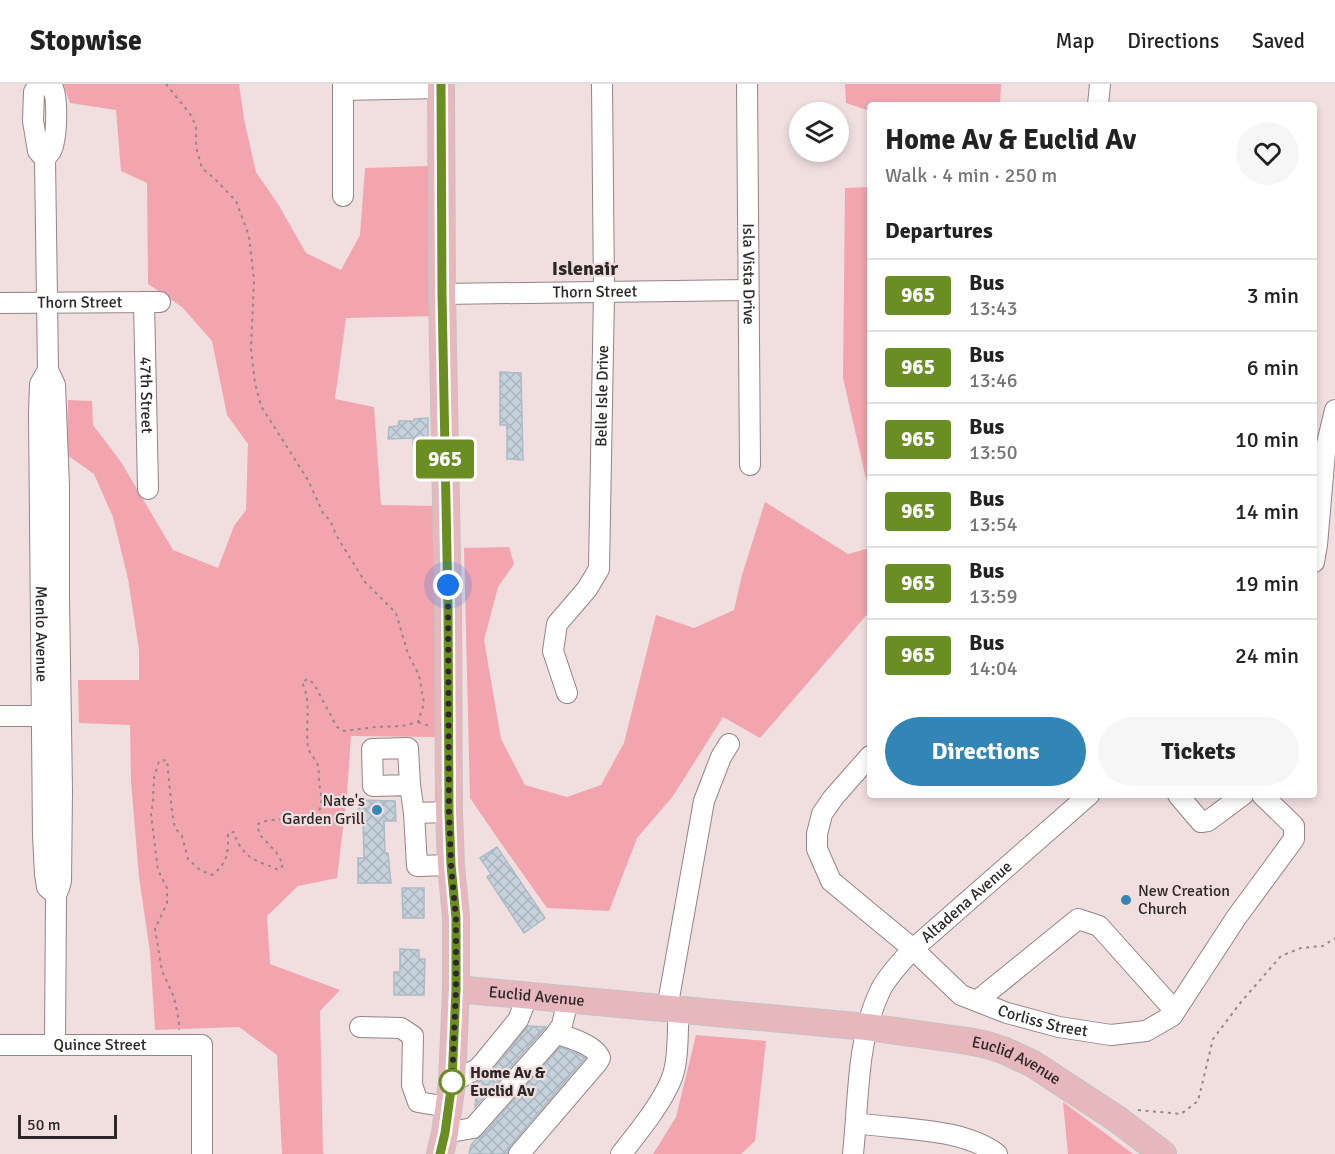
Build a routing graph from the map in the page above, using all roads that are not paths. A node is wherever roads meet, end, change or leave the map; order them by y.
1 (602, 84) edge
2 (747, 84) edge
3 (1100, 84) edge
4 (441, 86) edge
5 (343, 87) edge
6 (1098, 102) edge
7 (45, 159) dead end
8 (343, 195) dead end
9 (748, 290) junction
10 (604, 293) junction
11 (442, 294) junction
12 (152, 302) joint
13 (0, 303) edge
14 (47, 303) junction
15 (48, 370) junction
16 (1335, 410) edge
17 (750, 465) dead end
18 (148, 489) dead end
19 (1317, 545) edge
20 (567, 693) dead end
21 (0, 716) edge
22 (42, 716) junction
23 (729, 744) dead end
24 (867, 759) edge
25 (410, 785) dead end
26 (1086, 798) edge
27 (1180, 798) edge
28 (1239, 798) edge
29 (1265, 798) edge
30 (449, 812) junction
31 (414, 813) junction
32 (451, 865) junction
33 (56, 895) junction
34 (913, 949) junction
35 (456, 989) junction
36 (528, 996) junction
37 (568, 1000) junction
38 (977, 1001) junction
39 (673, 1010) junction
40 (1175, 1011) junction
41 (360, 1027) dead end
42 (867, 1027) junction
43 (556, 1034) junction
44 (0, 1045) edge
45 (55, 1045) junction
46 (450, 1094) junction
47 (856, 1123) junction
48 (443, 1144) edge
49 (202, 1154) edge
50 (519, 1154) edge
51 (621, 1154) edge
52 (853, 1154) edge
53 (997, 1154) edge
54 (1163, 1154) edge

1 - 10 street, Belle Isle Drive
2 - 9 street, Isla Vista Drive
3 - 6 street
4 - 5 street
4 - 11 main road
5 - 8 street
7 - 14 street, Menlo Avenue
9 - 10 street, Thorn Street
9 - 17 street, Isla Vista Drive
10 - 11 street, Thorn Street
10 - 20 street, Belle Isle Drive
11 - 30 main road
12 - 14 street, Thorn Street
12 - 18 street, 47th Street
13 - 14 street, Thorn Street
14 - 15 street, Menlo Avenue
15 - 22 street, Menlo Avenue
15 - 33 street, Menlo Avenue
16 - 19 street
21 - 22 street
22 - 33 street, Menlo Avenue
23 - 39 street
24 - 34 street, Corliss Street
25 - 31 street
26 - 34 street, Altadena Avenue
27 - 28 street
29 - 40 street, Corliss Street
30 - 31 street
30 - 32 main road
31 - 32 street
32 - 35 main road
33 - 45 street, Menlo Avenue
34 - 38 street, Corliss Street
34 - 42 street, Altadena Avenue
35 - 36 main road, Euclid Avenue
35 - 46 main road
36 - 37 main road, Euclid Avenue
36 - 46 street
37 - 39 main road, Euclid Avenue
37 - 43 street
38 - 40 street, Corliss Street
38 - 40 street
39 - 42 main road, Euclid Avenue
39 - 51 street
41 - 46 street
42 - 47 street, Altadena Avenue
42 - 54 main road, Euclid Avenue
43 - 48 street
43 - 50 street
44 - 45 street, Quince Street
45 - 49 street, Quince Street
46 - 48 main road
47 - 52 street, Altadena Avenue
47 - 53 street

